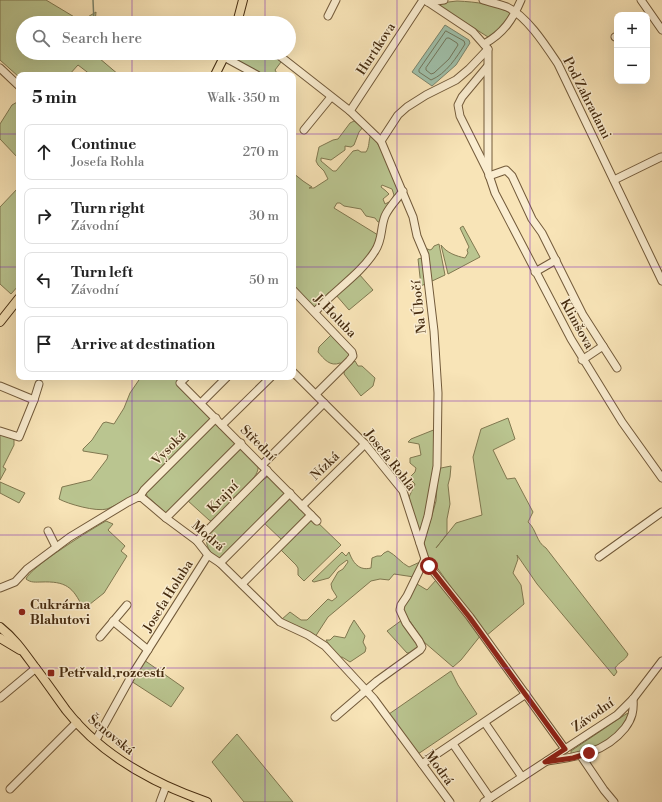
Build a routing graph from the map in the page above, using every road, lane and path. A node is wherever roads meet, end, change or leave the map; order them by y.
1 (243, 0) edge
2 (336, 0) edge
3 (444, 0) edge
4 (483, 0) edge
5 (522, 0) edge
6 (641, 0) edge
7 (425, 1) edge
8 (516, 12) junction
9 (647, 12) edge
10 (239, 16) edge
11 (328, 16) dead end
12 (650, 17) edge
13 (662, 30) edge
14 (486, 47) junction
15 (222, 60) edge
16 (233, 60) edge
17 (285, 60) edge
18 (487, 67) junction
19 (0, 68) edge
20 (216, 72) edge
21 (252, 72) edge
22 (16, 83) edge
23 (331, 97) junction
24 (350, 112) junction
25 (304, 130) dead end
26 (381, 141) junction
27 (661, 157) dead end
28 (488, 174) junction
29 (614, 180) junction
30 (403, 191) junction
31 (556, 260) junction
32 (535, 272) junction
33 (662, 281) edge
34 (296, 293) edge
35 (16, 302) edge
36 (315, 312) junction
37 (0, 322) edge
38 (603, 346) junction
39 (582, 360) junction
40 (617, 368) dead end
41 (296, 375) edge
42 (183, 380) edge
43 (224, 380) edge
44 (268, 380) edge
45 (39, 384) dead end
46 (0, 386) edge
47 (316, 394) junction
48 (34, 400) junction
49 (201, 403) junction
50 (324, 403) junction
51 (216, 418) junction
52 (222, 425) junction
53 (0, 431) edge
54 (241, 443) junction
55 (365, 444) junction
56 (265, 467) junction
57 (662, 478) edge
58 (290, 493) junction
59 (140, 496) junction
60 (302, 506) junction
61 (662, 512) edge
62 (311, 515) junction
63 (166, 518) junction
64 (318, 521) dead end
65 (48, 531) dead end
66 (197, 541) junction
67 (420, 543) junction
68 (56, 547) junction
69 (208, 555) junction
70 (599, 557) dead end
71 (425, 559) junction
72 (220, 562) junction
73 (242, 584) junction
74 (0, 588) edge
75 (127, 605) dead end
76 (113, 621) junction
77 (0, 627) edge
78 (100, 637) dead end
79 (0, 638) edge
80 (148, 650) junction
81 (25, 654) junction
82 (662, 661) edge
83 (36, 668) junction
84 (366, 690) junction
85 (526, 694) junction
86 (0, 698) edge
87 (633, 699) junction
88 (335, 717) dead end
89 (77, 722) junction
90 (485, 723) junction
91 (96, 740) junction
92 (453, 744) junction
93 (565, 749) junction
94 (581, 756) junction
95 (545, 762) junction
96 (422, 764) junction
97 (522, 777) junction
98 (166, 786) junction
99 (10, 789) dead end
100 (487, 800) edge
101 (160, 802) edge
102 (207, 802) edge
103 (450, 802) edge
104 (614, 802) edge

1 - 10 main road
2 - 11 street
3 - 7 street
4 - 8 street
5 - 8 street
6 - 9 street
7 - 14 street
7 - 24 street, Hurtíkova
8 - 14 street
8 - 29 street, Pod Zahradami
12 - 13 street
14 - 18 street, Klimšova
14 - 26 street
15 - 20 main road
16 - 21 street
17 - 23 street, Na Úbočí
18 - 28 street, Klimšova
18 - 28 street, Klimšova
19 - 22 street
23 - 24 street, Na Úbočí
23 - 25 street
24 - 26 street, Na Úbočí
26 - 30 street, Na Úbočí
27 - 29 street
28 - 31 street
28 - 32 street, Klimšova
29 - 33 street, Pod Zahradami
30 - 36 street
30 - 67 street, Na Úbočí
31 - 32 street
31 - 38 street
32 - 39 street, Klimšova
34 - 36 street, J. Holuba
35 - 37 main road
36 - 47 street, J. Holuba
38 - 39 street
38 - 40 street
39 - 57 street, Klimšova
41 - 47 street, Josefa Rohla
42 - 49 street, Střední
43 - 49 street
44 - 52 street
45 - 48 street
46 - 48 street
47 - 50 street, Josefa Rohla
48 - 53 street
49 - 51 street, Střední
50 - 55 street, Josefa Rohla
50 - 56 street
51 - 52 street, Střední
51 - 59 street, Vysoká
52 - 54 street, Střední
54 - 56 street, Střední
54 - 63 street
55 - 60 street, Nízká
55 - 67 street, Josefa Rohla
56 - 58 street, Střední
56 - 66 street, Krajní
58 - 60 street, Střední
58 - 72 street
59 - 63 street, Modrá
59 - 68 street
60 - 62 street, Střední
61 - 70 street
62 - 64 street, Střední
62 - 73 street
63 - 66 street, Modrá
65 - 68 street
66 - 69 street, Modrá
67 - 71 street, Josefa Rohla
68 - 74 street
69 - 72 street, Modrá
69 - 80 street, Josefa Holuba
71 - 84 street
71 - 85 street, Josefa Rohla
72 - 73 street, Modrá
73 - 84 street, Modrá
75 - 76 street
76 - 78 street
76 - 80 street, Josefa Holuba
77 - 81 main road
79 - 81 main road
80 - 91 street, Josefa Holuba
81 - 83 main road, Šenovská
82 - 87 street, Závodní
83 - 86 street
83 - 89 main road, Šenovská
84 - 88 street
84 - 96 street, Modrá
85 - 90 street
85 - 93 street, Josefa Rohla
87 - 93 street, Závodní
87 - 94 street, Závodní
89 - 91 main road, Šenovská
89 - 99 street
90 - 92 street
90 - 97 street
91 - 98 main road, Šenovská
92 - 96 street
92 - 100 street
93 - 95 street, Závodní
94 - 95 street, Závodní
94 - 104 street
95 - 97 street, Závodní
96 - 103 street, Modrá
97 - 100 street, Závodní
98 - 101 street
98 - 102 main road, Šenovská

